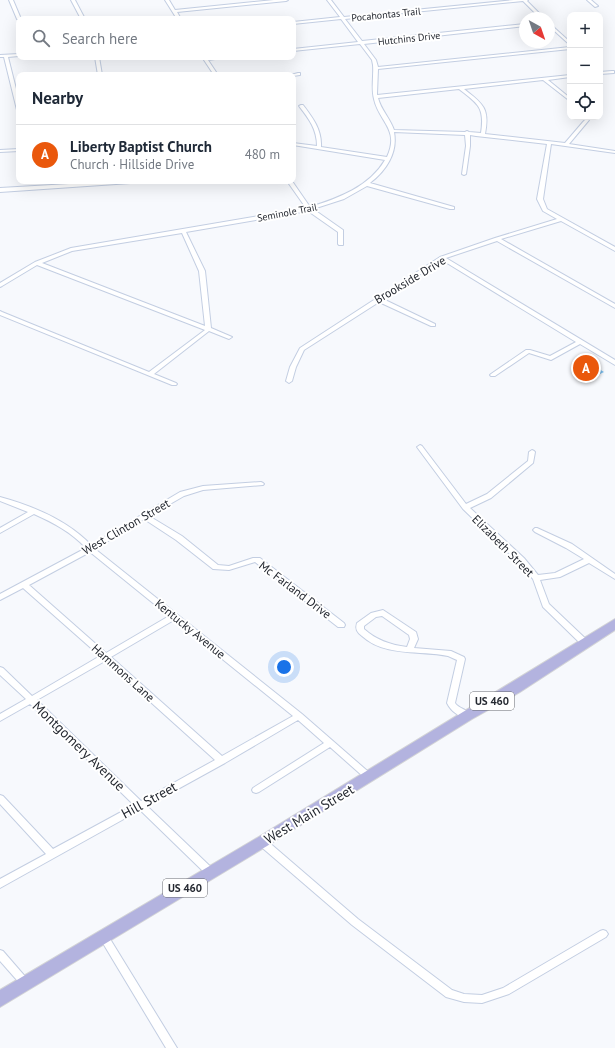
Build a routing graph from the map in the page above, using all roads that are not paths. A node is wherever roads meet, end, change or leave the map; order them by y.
1 (11, 0) edge
2 (73, 0) edge
3 (167, 0) edge
4 (286, 0) edge
5 (329, 0) edge
6 (525, 0) edge
7 (589, 0) edge
8 (596, 6) dead end
9 (174, 11) junction
10 (536, 12) edge
11 (18, 16) edge
12 (81, 16) edge
13 (177, 16) edge
14 (343, 18) junction
15 (296, 23) edge
16 (519, 27) edge
17 (555, 30) edge
18 (567, 41) edge
19 (362, 42) junction
20 (567, 48) edge
21 (296, 50) edge
22 (16, 55) edge
23 (0, 56) edge
24 (6, 56) junction
25 (98, 60) edge
26 (206, 60) edge
27 (376, 68) junction
28 (100, 72) edge
29 (214, 72) edge
30 (614, 72) edge
31 (603, 73) edge
32 (567, 76) edge
33 (544, 79) junction
34 (460, 88) junction
35 (375, 97) junction
36 (16, 98) edge
37 (567, 98) edge
38 (301, 106) dead end
39 (587, 120) edge
40 (392, 131) junction
41 (467, 132) junction
42 (483, 134) junction
43 (296, 144) edge
44 (549, 144) junction
45 (566, 145) junction
46 (319, 148) junction
47 (16, 150) edge
48 (0, 151) edge
49 (615, 152) edge
50 (388, 159) junction
51 (464, 174) dead end
52 (85, 184) edge
53 (291, 184) edge
54 (367, 184) junction
55 (0, 190) edge
56 (452, 208) dead end
57 (309, 209) junction
58 (560, 220) junction
59 (183, 230) junction
60 (497, 239) junction
61 (341, 244) dead end
62 (615, 250) edge
63 (442, 258) junction
64 (37, 263) junction
65 (0, 285) edge
66 (378, 299) junction
67 (615, 306) edge
68 (0, 313) edge
69 (433, 325) dead end
70 (208, 329) junction
71 (229, 337) dead end
72 (580, 342) junction
73 (615, 363) edge
74 (150, 374) junction
75 (493, 375) dead end
76 (289, 381) dead end
77 (174, 384) dead end
78 (420, 447) dead end
79 (532, 452) dead end
80 (261, 484) dead end
81 (0, 499) edge
82 (464, 507) junction
83 (33, 512) junction
84 (144, 516) junction
85 (537, 530) dead end
86 (0, 531) edge
87 (90, 548) junction
88 (589, 560) junction
89 (615, 577) edge
90 (536, 578) junction
91 (24, 584) junction
92 (0, 597) edge
93 (175, 616) junction
94 (615, 624) edge
95 (341, 625) dead end
96 (585, 643) junction
97 (410, 648) junction
98 (104, 657) junction
99 (0, 670) edge
100 (31, 700) junction
101 (467, 715) junction
102 (299, 716) junction
103 (0, 718) edge
104 (330, 743) junction
105 (222, 761) junction
106 (369, 777) junction
107 (256, 790) dead end
108 (0, 798) edge
109 (141, 805) junction
110 (262, 842) junction
111 (52, 854) junction
112 (211, 873) junction
113 (0, 884) edge
114 (603, 934) dead end
115 (104, 937) junction
116 (0, 954) edge
117 (26, 984) junction
118 (0, 999) edge
119 (172, 1048) edge

1 - 11 street
2 - 12 street
3 - 9 street
4 - 9 street
5 - 14 street, Seminole Trail
6 - 10 street
6 - 14 street, Pocahontas Trail
7 - 8 street
9 - 13 street
14 - 15 street, Pocahontas Trail
14 - 19 street, Seminole Trail
16 - 19 street, Hutchins Drive
17 - 18 street
19 - 21 street, Hutchins Drive
19 - 27 street, Seminole Trail
20 - 27 street
22 - 24 street
23 - 24 street
24 - 36 street
25 - 28 street
26 - 29 street
27 - 35 street, Seminole Trail
30 - 31 street
32 - 33 street
33 - 34 street
33 - 37 street
34 - 35 street
34 - 42 street
35 - 40 street, Seminole Trail
38 - 46 street
39 - 45 street
40 - 41 street
40 - 50 street, Seminole Trail
41 - 42 street
41 - 51 street
42 - 44 street
43 - 46 street
44 - 45 street
44 - 58 street
45 - 49 street
46 - 50 street
47 - 48 street
50 - 54 street, Seminole Trail
52 - 55 street
53 - 57 street
54 - 56 street
54 - 57 street, Seminole Trail
57 - 59 street, Seminole Trail
57 - 61 street
58 - 60 street, Brookside Drive
58 - 62 street
59 - 64 street, Seminole Trail
59 - 70 street
60 - 63 street, Brookside Drive
60 - 67 street
63 - 66 street, Brookside Drive
63 - 72 street
64 - 65 street, Seminole Trail
64 - 70 street
66 - 69 street
66 - 76 street, Brookside Drive
68 - 74 street
70 - 71 street
70 - 74 street
72 - 73 street
72 - 75 street
74 - 77 street
78 - 82 street, Elizabeth Street
79 - 82 street
80 - 84 street, West Clinton Street
81 - 83 street, Kentucky Avenue
82 - 90 street, Elizabeth Street
83 - 86 street
83 - 87 street, Kentucky Avenue
84 - 87 street, West Clinton Street
84 - 95 street, Mc Farland Drive
85 - 88 street
87 - 91 street, West Clinton Street
87 - 93 street, Kentucky Avenue
88 - 89 street
88 - 90 street
90 - 96 street, Elizabeth Street
91 - 92 street, West Clinton Street
91 - 98 street, Hammons Lane
93 - 98 street
93 - 102 street, Kentucky Avenue
94 - 96 main road, West Main Street / US 460
96 - 101 main road, West Main Street / US 460
97 - 97 street
97 - 101 street
98 - 100 street
98 - 105 street, Hammons Lane
99 - 100 street, Montgomery Avenue
100 - 103 street
100 - 109 street, Montgomery Avenue
101 - 106 main road, West Main Street / US 460
102 - 104 street, Kentucky Avenue
102 - 105 street, Hill Street
104 - 106 street, Kentucky Avenue
104 - 107 street
105 - 109 street, Hill Street
106 - 110 main road, West Main Street / US 460
108 - 111 street
109 - 111 street, Hill Street
109 - 112 street, Montgomery Avenue
110 - 112 main road, West Main Street / US 460
110 - 114 street
111 - 113 street, Hill Street
112 - 115 main road, West Main Street / US 460
115 - 117 main road, West Main Street / US 460
115 - 119 street
116 - 117 street
117 - 118 main road, West Main Street / US 460

